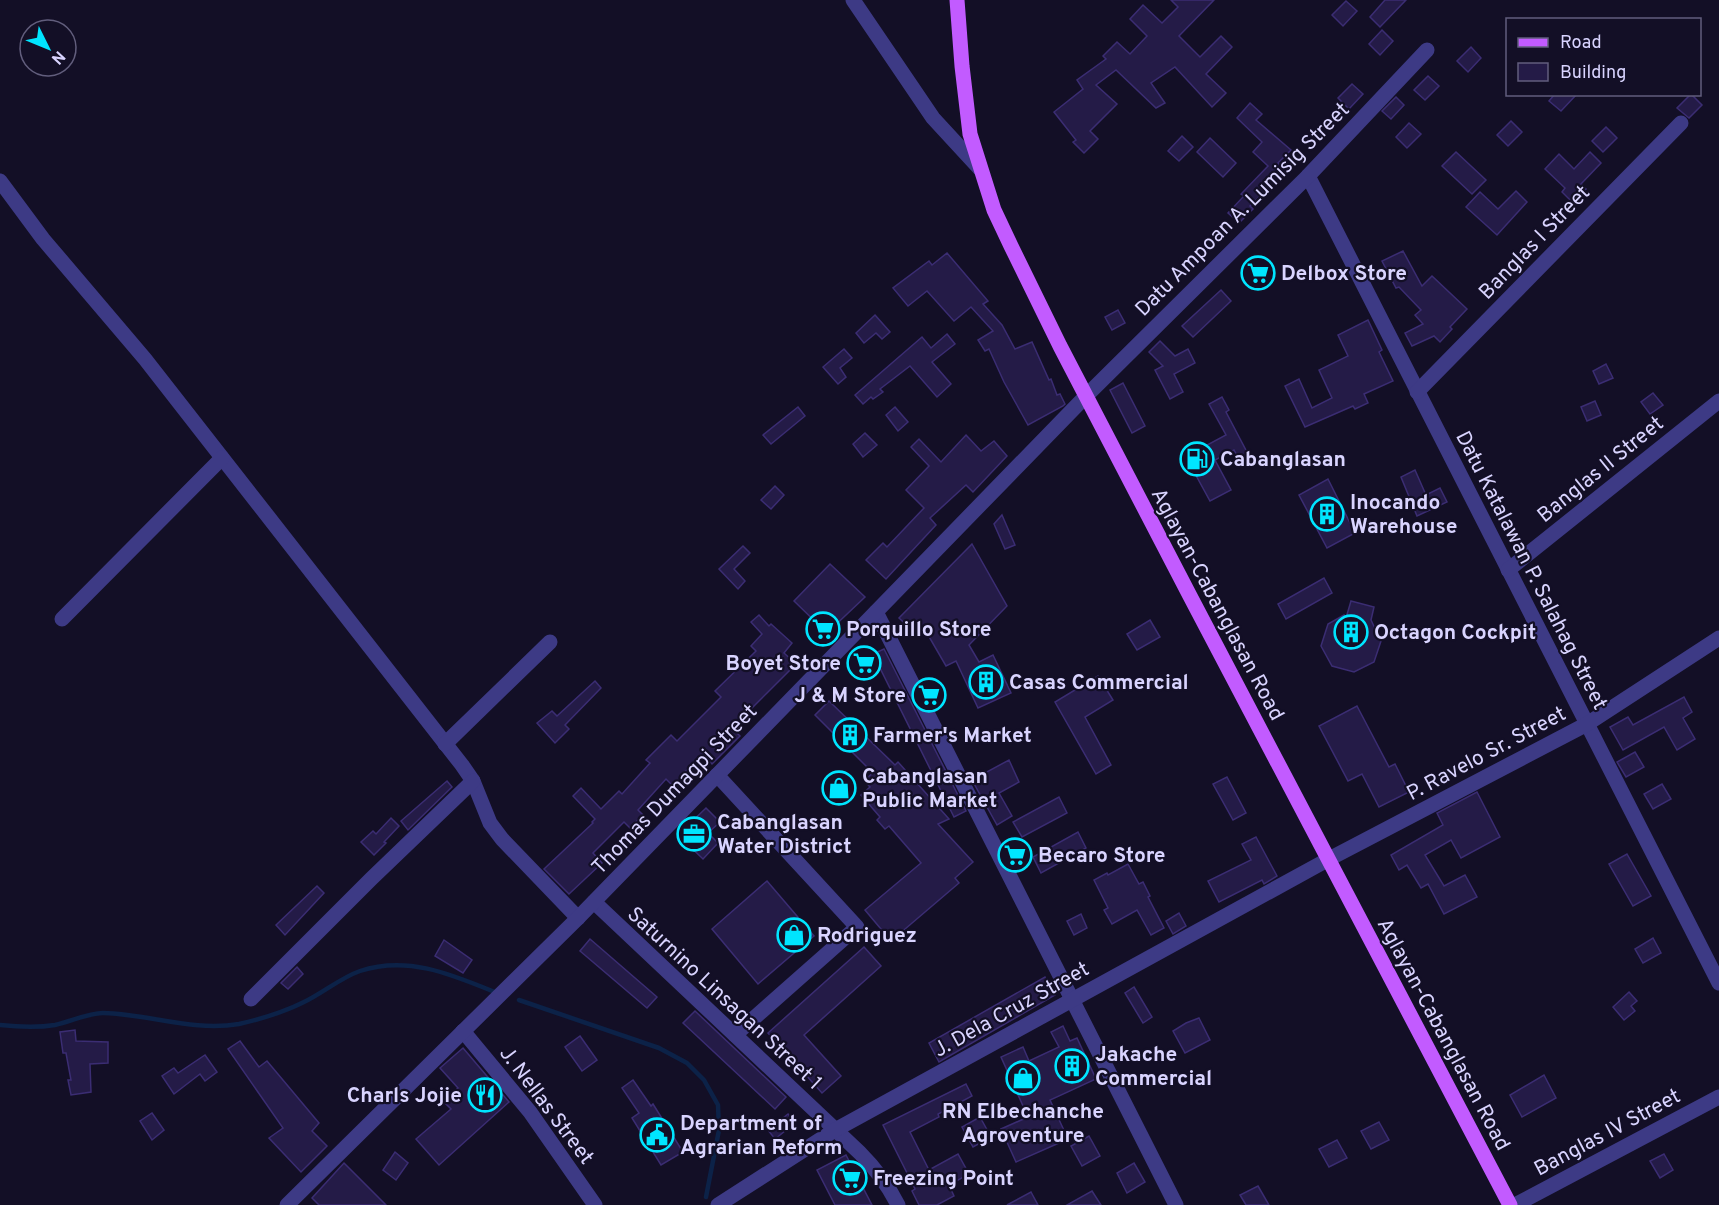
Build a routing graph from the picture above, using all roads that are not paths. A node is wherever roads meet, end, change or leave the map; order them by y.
1 (853, 0) edge
2 (957, 0) edge
3 (1426, 50) dead end
4 (1681, 123) dead end
5 (981, 169) junction
6 (1308, 176) junction
7 (0, 181) edge
8 (1417, 392) junction
9 (1086, 396) junction
10 (1719, 401) edge
11 (222, 458) junction
12 (1508, 570) junction
13 (876, 612) junction
14 (62, 619) dead end
15 (1719, 638) edge
16 (550, 642) dead end
17 (1587, 724) junction
18 (445, 744) junction
19 (717, 775) junction
20 (473, 781) junction
21 (1329, 859) junction
22 (594, 902) junction
23 (578, 918) junction
24 (1719, 983) edge
25 (251, 999) dead end
26 (1073, 999) junction
27 (463, 1031) junction
28 (735, 1035) junction
29 (1719, 1097) edge
30 (835, 1130) junction
31 (287, 1205) edge
32 (595, 1205) edge
33 (718, 1205) edge
34 (898, 1205) edge
35 (1176, 1205) edge
36 (1510, 1205) edge
37 (1515, 1205) edge

1 - 5 street
2 - 5 main road, Aglayan-Cabanglasan Road
3 - 6 street, Datu Ampoan A. Lumisig Street
4 - 8 street, Banglas I Street
5 - 9 main road, Aglayan-Cabanglasan Road
6 - 8 street, Datu Katalawan P. Salahag Street
6 - 9 street, Datu Ampoan A. Lumisig Street
7 - 11 street
8 - 12 street, Datu Katalawan P. Salahag Street
9 - 13 street, Thomas Dumagpi Street
9 - 21 main road, Aglayan-Cabanglasan Road
10 - 12 street, Banglas II Street
11 - 14 street
11 - 18 street
12 - 17 street, Datu Katalawan P. Salahag Street
13 - 19 street, Thomas Dumagpi Street
13 - 26 street
15 - 17 street, P. Ravelo Sr. Street
16 - 18 street
17 - 21 street, P. Ravelo Sr. Street
17 - 24 street, Datu Katalawan P. Salahag Street
18 - 20 street
19 - 22 street, Thomas Dumagpi Street
19 - 28 street
20 - 23 street
20 - 25 street
21 - 26 street, J. Dela Cruz Street
21 - 36 main road, Aglayan-Cabanglasan Road
22 - 23 street, Thomas Dumagpi Street
22 - 28 street, Saturnino Linsagan Street 1
23 - 27 street, Thomas Dumagpi Street
26 - 30 street, J. Dela Cruz Street
26 - 35 street
27 - 31 street, Thomas Dumagpi Street
27 - 32 street, J. Nellas Street
28 - 30 street, Saturnino Linsagan Street 1
29 - 37 street, Banglas IV Street
30 - 33 street, J. Dela Cruz Street
30 - 34 street, Saturnino Linsagan Street 1

